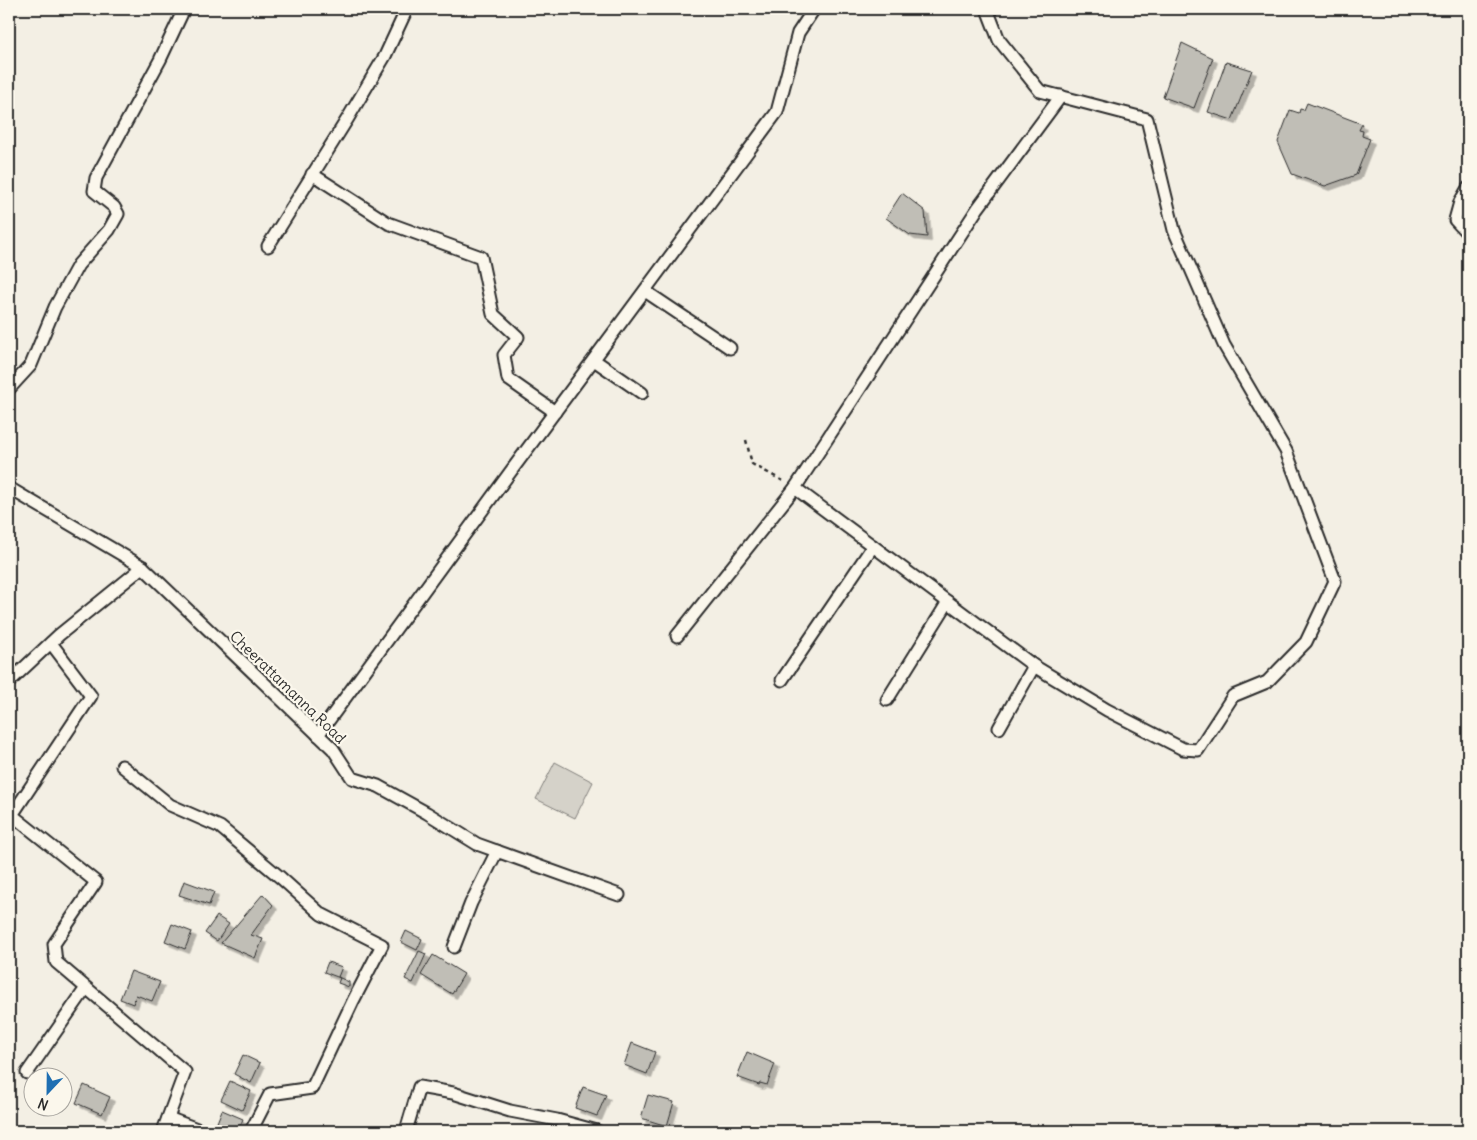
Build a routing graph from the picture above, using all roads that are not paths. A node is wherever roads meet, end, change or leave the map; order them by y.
1 (184, 9) edge
2 (406, 9) edge
3 (814, 9) edge
4 (987, 9) edge
5 (1061, 96) junction
6 (312, 174) junction
7 (1468, 188) edge
8 (1468, 234) edge
9 (268, 246) dead end
10 (645, 291) junction
11 (730, 348) dead end
12 (594, 360) junction
13 (9, 389) edge
14 (642, 393) dead end
15 (555, 412) junction
16 (9, 488) edge
17 (795, 488) junction
18 (873, 546) junction
19 (142, 567) junction
20 (948, 602) junction
21 (677, 636) dead end
22 (51, 643) junction
23 (1034, 666) junction
24 (782, 680) dead end
25 (9, 682) edge
26 (887, 700) dead end
27 (999, 728) dead end
28 (318, 735) junction
29 (122, 766) dead end
30 (10, 817) edge
31 (497, 851) junction
32 (620, 895) dead end
33 (454, 947) dead end
34 (86, 988) junction
35 (30, 1068) edge
36 (168, 1118) junction
37 (163, 1131) edge
38 (202, 1131) edge
39 (250, 1131) edge
40 (406, 1131) edge
41 (597, 1131) edge

1 - 13 street
2 - 6 street
3 - 10 street
4 - 5 street
5 - 17 street
5 - 23 street
6 - 9 street
6 - 15 street
7 - 8 street
10 - 11 street
10 - 12 street
12 - 14 street
12 - 15 street
15 - 28 street
16 - 19 street, Cheerattamanna Road
17 - 18 street
17 - 21 street
18 - 20 street
18 - 24 street
19 - 22 street
19 - 28 street, Cheerattamanna Road
20 - 23 street
20 - 26 street
22 - 25 street
22 - 30 street
23 - 27 street
28 - 31 street, Cheerattamanna Road
29 - 39 street
30 - 34 street
31 - 32 street, Cheerattamanna Road
31 - 33 street
34 - 35 street
34 - 36 street
36 - 37 street
36 - 38 street
40 - 41 street

